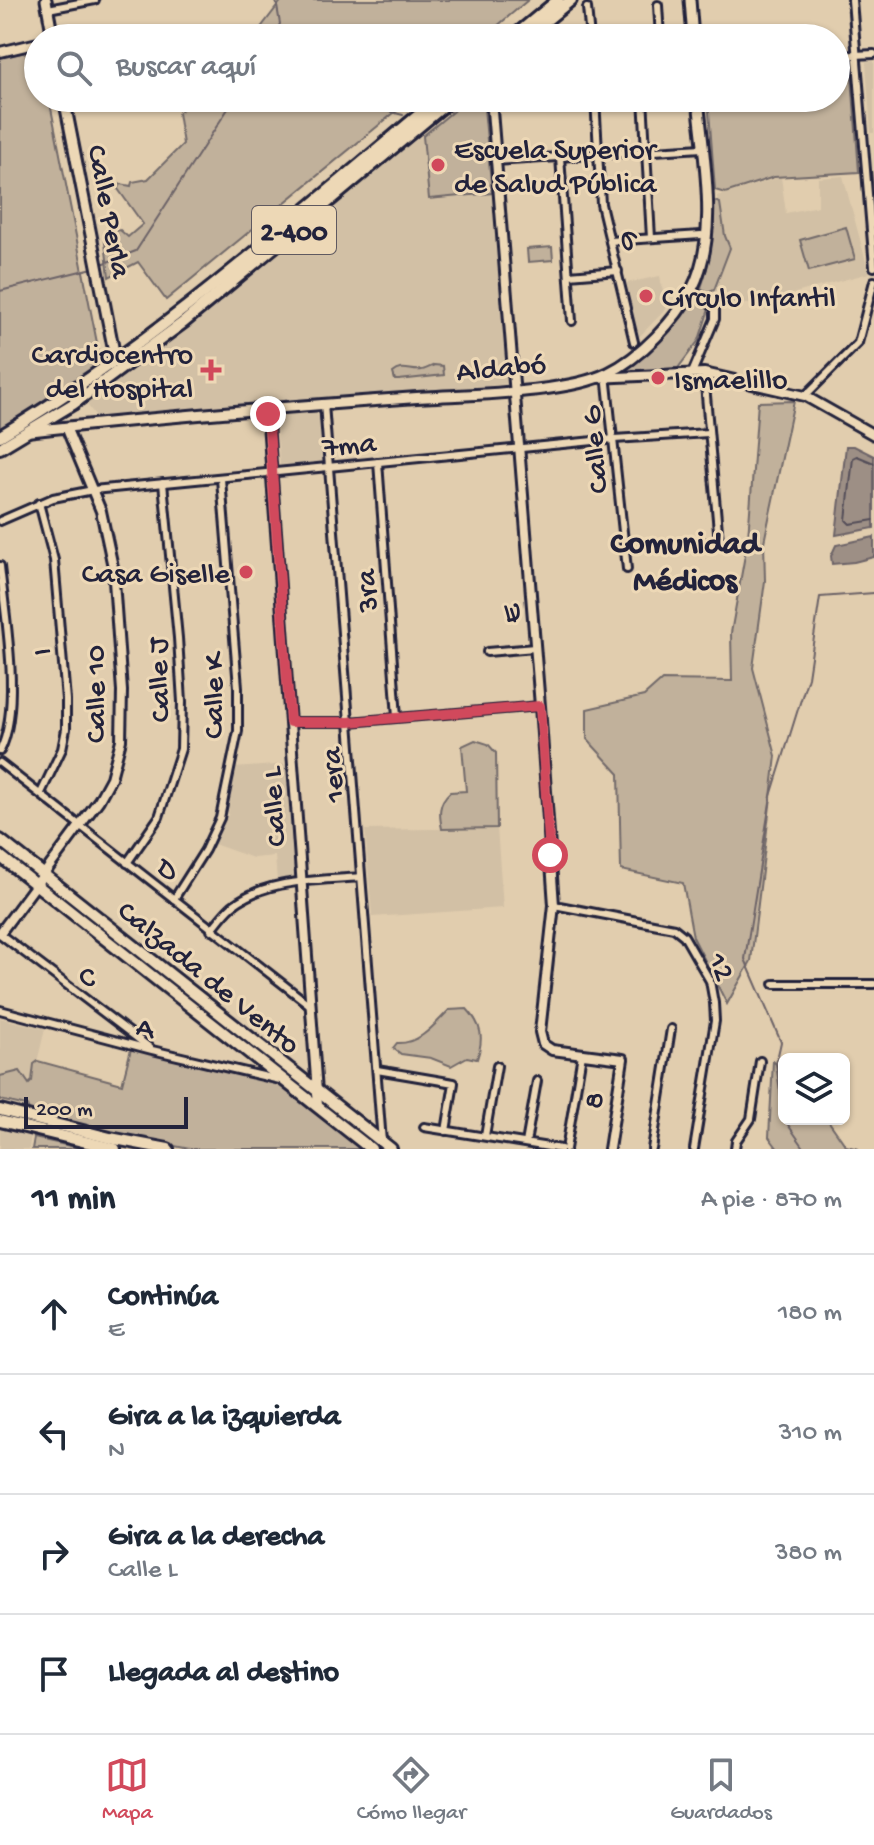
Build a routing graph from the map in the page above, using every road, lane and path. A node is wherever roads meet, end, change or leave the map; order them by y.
1 (95, 0) edge
2 (558, 0) edge
3 (571, 0) edge
4 (690, 0) edge
5 (852, 0) edge
6 (47, 5) edge
7 (658, 5) dead end
8 (587, 8) dead end
9 (529, 24) edge
10 (542, 24) edge
11 (589, 24) edge
12 (659, 24) edge
13 (692, 24) edge
14 (24, 46) edge
15 (0, 52) edge
16 (874, 54) edge
17 (850, 55) edge
18 (857, 55) junction
19 (67, 112) edge
20 (422, 112) edge
21 (436, 112) edge
22 (492, 112) edge
23 (596, 112) edge
24 (644, 112) edge
25 (699, 112) edge
26 (702, 148) junction
27 (647, 151) junction
28 (598, 154) junction
29 (560, 157) junction
30 (874, 158) edge
31 (866, 159) junction
32 (495, 161) junction
33 (701, 235) dead end
34 (651, 238) junction
35 (610, 241) junction
36 (874, 267) edge
37 (618, 271) junction
38 (569, 275) junction
39 (874, 281) edge
40 (692, 290) junction
41 (572, 321) dead end
42 (111, 339) junction
43 (634, 342) dead end
44 (131, 350) junction
45 (118, 366) junction
46 (102, 372) junction
47 (692, 373) junction
48 (704, 373) junction
49 (607, 376) junction
50 (515, 390) junction
51 (805, 396) junction
52 (73, 404) junction
53 (324, 404) junction
54 (57, 408) junction
55 (267, 409) junction
56 (75, 426) junction
57 (27, 431) junction
58 (708, 433) junction
59 (874, 435) edge
60 (0, 436) edge
61 (614, 439) junction
62 (73, 442) junction
63 (0, 448) edge
64 (519, 449) junction
65 (378, 462) junction
66 (329, 466) junction
67 (271, 473) junction
68 (221, 479) junction
69 (163, 483) junction
70 (93, 490) junction
71 (39, 503) junction
72 (0, 521) edge
73 (662, 547) dead end
74 (0, 566) edge
75 (627, 569) dead end
76 (535, 648) junction
77 (487, 652) dead end
78 (540, 706) junction
79 (397, 717) junction
80 (290, 722) junction
81 (349, 722) junction
82 (0, 751) edge
83 (0, 763) edge
84 (41, 793) junction
85 (81, 827) junction
86 (0, 840) edge
87 (0, 856) edge
88 (127, 863) junction
89 (45, 876) junction
90 (361, 877) junction
91 (301, 883) junction
92 (38, 886) junction
93 (174, 899) junction
94 (554, 905) junction
95 (211, 930) junction
96 (0, 933) edge
97 (774, 984) dead end
98 (874, 984) edge
99 (311, 1006) junction
100 (0, 1010) edge
101 (671, 1029) dead end
102 (152, 1050) junction
103 (582, 1054) junction
104 (623, 1059) joint
105 (760, 1061) dead end
106 (497, 1066) dead end
107 (377, 1070) junction
108 (283, 1080) junction
109 (537, 1081) dead end
110 (310, 1091) junction
111 (0, 1110) edge
112 (332, 1111) junction
113 (0, 1121) edge
114 (424, 1127) dead end
115 (446, 1131) junction
116 (485, 1136) junction
117 (526, 1143) junction
118 (387, 1146) edge
119 (369, 1148) edge
120 (115, 1149) edge
121 (168, 1149) edge
122 (563, 1149) edge
123 (609, 1149) edge
124 (652, 1149) edge
125 (694, 1149) edge
126 (735, 1149) edge

1 - 6 street
2 - 9 main road
3 - 10 main road
4 - 13 main road
5 - 18 street
7 - 12 street
8 - 11 street
14 - 15 street
16 - 18 street
17 - 18 street
18 - 31 street
19 - 42 main road, Calle Perla
20 - 44 main road, 2-400
21 - 45 main road, 2-400
22 - 32 street, E
23 - 28 street, G
24 - 27 street
25 - 26 main road, Aldabó
26 - 27 street
26 - 40 main road, Aldabó
27 - 28 street
27 - 34 street
28 - 29 street
28 - 35 street, G
29 - 32 street
29 - 38 street
30 - 31 street
31 - 36 street
32 - 50 street, E
33 - 34 street
34 - 35 street
35 - 37 street, G
37 - 38 street
37 - 43 street, G
38 - 41 street
39 - 51 street
40 - 47 street
40 - 49 main road, Aldabó
42 - 44 main road
42 - 45 main road, Calle Perla
42 - 46 main road
44 - 45 main road, 2-400
45 - 46 main road, 2-400
45 - 52 main road, 2-400
46 - 54 main road, 2-400
47 - 48 street
47 - 49 street
48 - 51 street
48 - 58 street
49 - 50 main road, Aldabó
49 - 61 street, Calle G
50 - 53 main road, Aldabó
50 - 64 street, E
51 - 59 street
52 - 54 main road, 2-400
52 - 56 main road
53 - 55 main road, Aldabó
53 - 66 street, 1era
54 - 56 main road
54 - 57 main road, 2-400
54 - 60 main road, 2-400
55 - 56 main road, Aldabó
55 - 67 street, Calle L
56 - 57 main road, Aldabó
56 - 62 street, Calle 10
56 - 62 street
57 - 63 main road, 2-400
58 - 61 street, 7ma
58 - 73 street
61 - 64 street, 7ma
61 - 75 street, Calle G
62 - 70 street, Calle 10
64 - 65 street, 7ma
64 - 76 street, E
65 - 66 street, 7ma
65 - 79 street, 3ra
66 - 67 street, 7ma
66 - 81 street, 1era
67 - 68 street, 7ma
67 - 80 street, Calle L
68 - 69 street, 7ma
68 - 93 street, Calle K
69 - 70 street, 7ma
69 - 88 street, Calle J
70 - 71 street, 7ma
70 - 85 street, Calle 10
71 - 72 street, 7ma
71 - 84 street, I
74 - 82 street
76 - 77 street
76 - 78 street, E
78 - 79 street
78 - 94 street, E
79 - 81 street
80 - 81 street
80 - 91 street, Calle L
81 - 90 street, 1era
83 - 84 street, D
84 - 85 street, D
85 - 88 street, D
85 - 89 street, Calle 10
86 - 89 main road, Calzada de Vento
87 - 92 main road, Calzada de Vento
88 - 93 street, D
89 - 92 street, Calle 10
89 - 110 main road, Calzada de Vento
90 - 91 street
90 - 107 street, 1era
91 - 95 street
91 - 99 street, Calle L
92 - 96 street, Calle 10
92 - 108 main road, Calzada de Vento
93 - 95 street, D
94 - 103 street, E
94 - 125 street, 12
95 - 99 street, D
96 - 102 street, C
97 - 98 street
99 - 110 street, Calle L
100 - 102 street, A
101 - 124 street
102 - 108 street, A
103 - 104 street, E
103 - 122 street
104 - 123 street, 8
105 - 126 street
106 - 116 street
107 - 115 street
107 - 118 street, 1era
108 - 110 main road, Calzada de Vento
109 - 117 street
110 - 112 main road, Calzada de Vento
110 - 112 main road, Calzada de Vento
111 - 121 main road
112 - 118 main road, Calzada de Vento
112 - 119 main road, Calzada de Vento
113 - 120 main road
114 - 115 street
115 - 116 street
116 - 117 street
117 - 122 street

